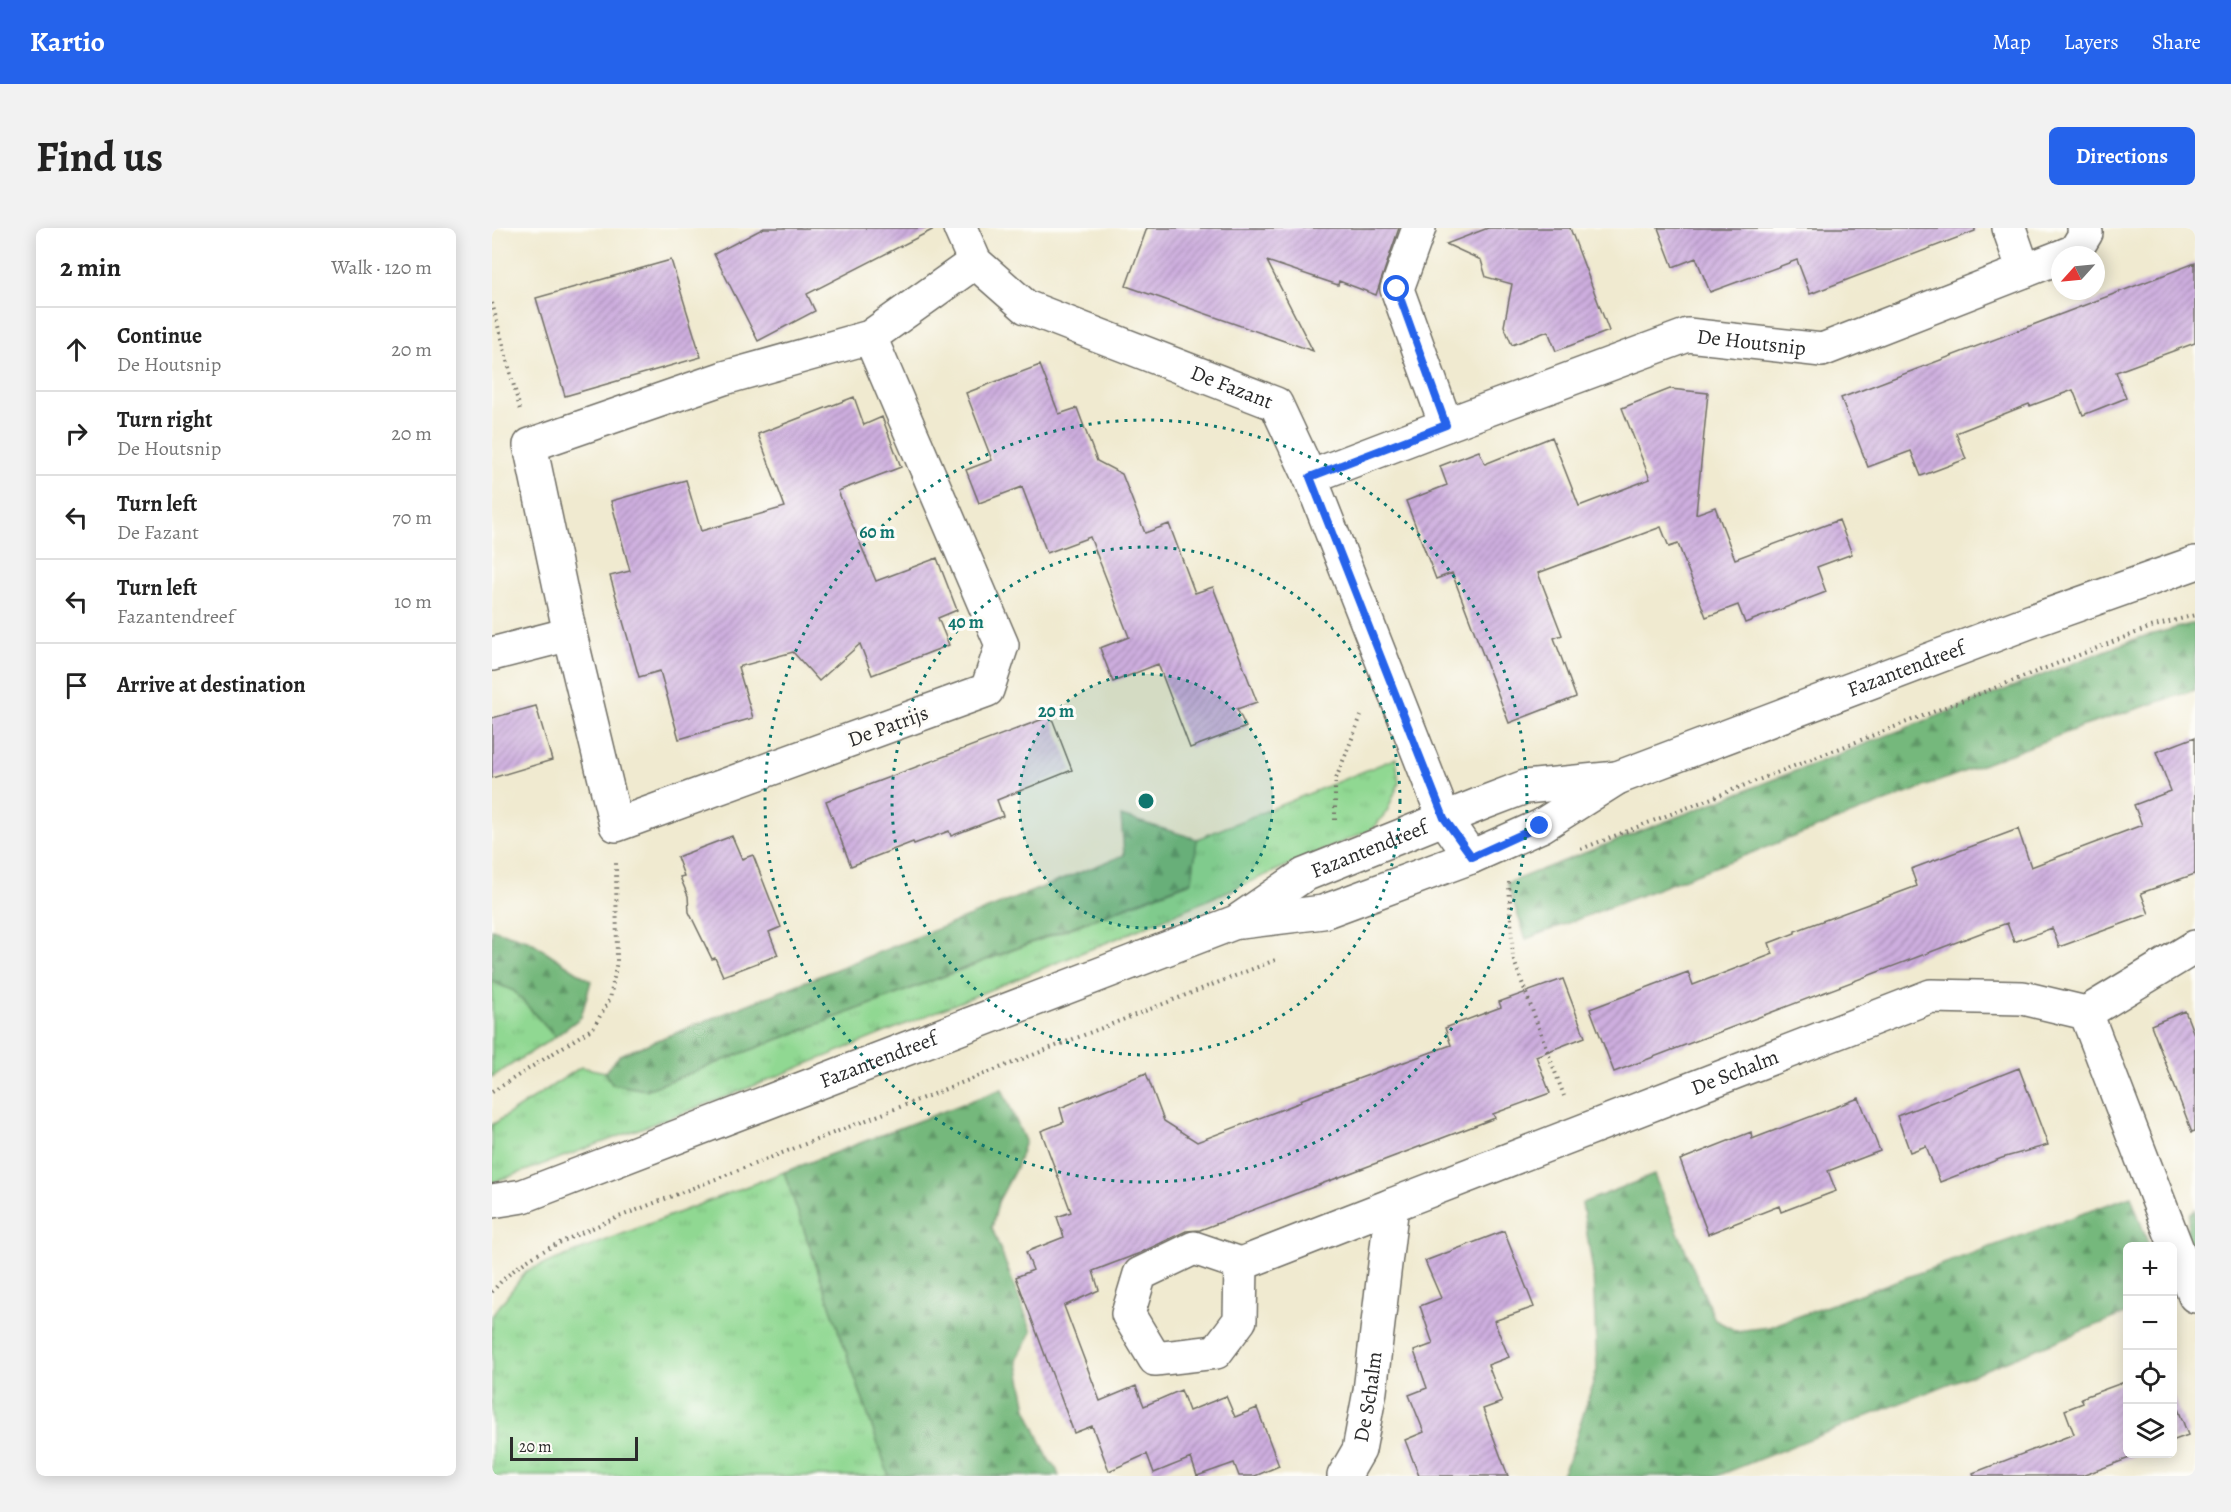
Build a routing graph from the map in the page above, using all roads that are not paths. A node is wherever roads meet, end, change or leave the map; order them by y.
1 (960, 228) edge
2 (1419, 228) edge
3 (2009, 228) edge
4 (2084, 228) edge
5 (2078, 246) edge
6 (2051, 260) edge
7 (975, 262) junction
8 (2024, 271) junction
9 (870, 337) junction
10 (1446, 425) junction
11 (1310, 477) junction
12 (2195, 563) edge
13 (570, 634) junction
14 (492, 654) edge
15 (1617, 778) junction
16 (1444, 818) junction
17 (1472, 857) junction
18 (1236, 922) junction
19 (2195, 947) edge
20 (2086, 1013) junction
21 (507, 1198) edge
22 (1392, 1205) junction
23 (492, 1221) edge
24 (1241, 1264) dead end
25 (2195, 1296) edge
26 (1344, 1476) edge

1 - 7 street, De Fazant
2 - 10 street
3 - 8 street
4 - 5 street
6 - 8 street, De Houtsnip
7 - 9 street
7 - 11 street, De Fazant
8 - 10 street, De Houtsnip
9 - 13 street
9 - 13 street, De Patrijs
10 - 11 street, De Houtsnip
11 - 16 street, De Fazant
12 - 15 street, Fazantendreef
13 - 14 street
15 - 16 street, Fazantendreef
15 - 17 street, Fazantendreef
16 - 17 street, De Fazant
16 - 18 street, Fazantendreef
17 - 18 street, Fazantendreef
18 - 21 street, Fazantendreef
19 - 20 street
20 - 22 street, De Schalm
20 - 25 street
21 - 23 street, Fazantendreef
22 - 24 street, De Schalm
22 - 26 street, De Schalm

